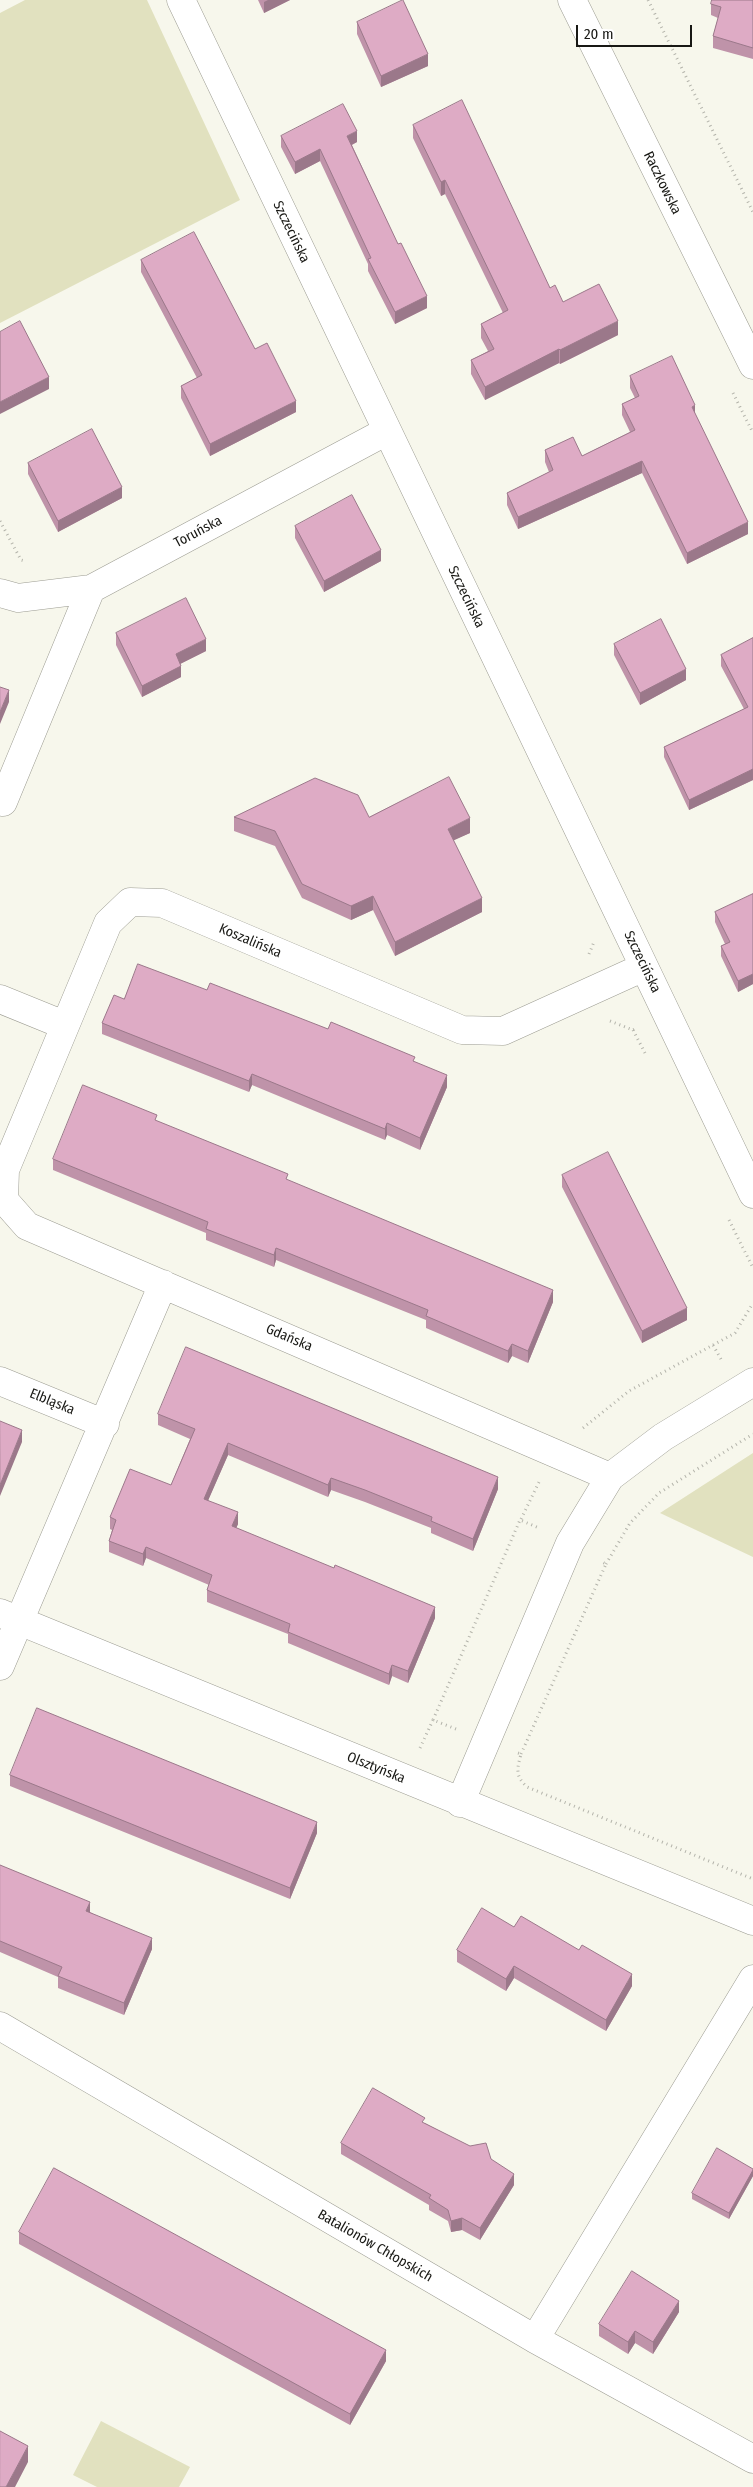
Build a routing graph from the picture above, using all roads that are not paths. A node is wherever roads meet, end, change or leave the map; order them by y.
1 (181, 0) edge
2 (572, 0) edge
3 (753, 365) edge
4 (386, 431) junction
5 (91, 588) junction
6 (0, 592) edge
7 (3, 802) dead end
8 (644, 967) junction
9 (0, 999) edge
10 (64, 1025) junction
11 (4, 1170) joint
12 (753, 1194) edge
13 (163, 1284) junction
14 (0, 1381) edge
15 (745, 1386) edge
16 (105, 1424) junction
17 (610, 1477) junction
18 (9, 1617) edge
19 (0, 1666) edge
20 (460, 1802) junction
21 (753, 1921) edge
22 (753, 1979) edge
23 (0, 2026) edge
24 (535, 2340) junction
25 (753, 2459) edge

1 - 4 street, Szczecińska
2 - 3 street, Raczkowska
4 - 5 street, Toruńska
4 - 8 street, Szczecińska
5 - 6 street, Toruńska
5 - 7 street
8 - 10 street, Koszalińska
8 - 12 street, Szczecińska
9 - 10 street
10 - 11 street, Koszalińska
11 - 13 street, Gdańska
13 - 16 street
13 - 17 street, Gdańska
14 - 16 street, Elbląska
15 - 17 street
16 - 18 street
17 - 20 street
18 - 19 street
18 - 20 street, Olsztyńska
20 - 21 street, Olsztyńska
22 - 24 street
23 - 24 street, Batalionów Chłopskich
24 - 25 street, Batalionów Chłopskich

